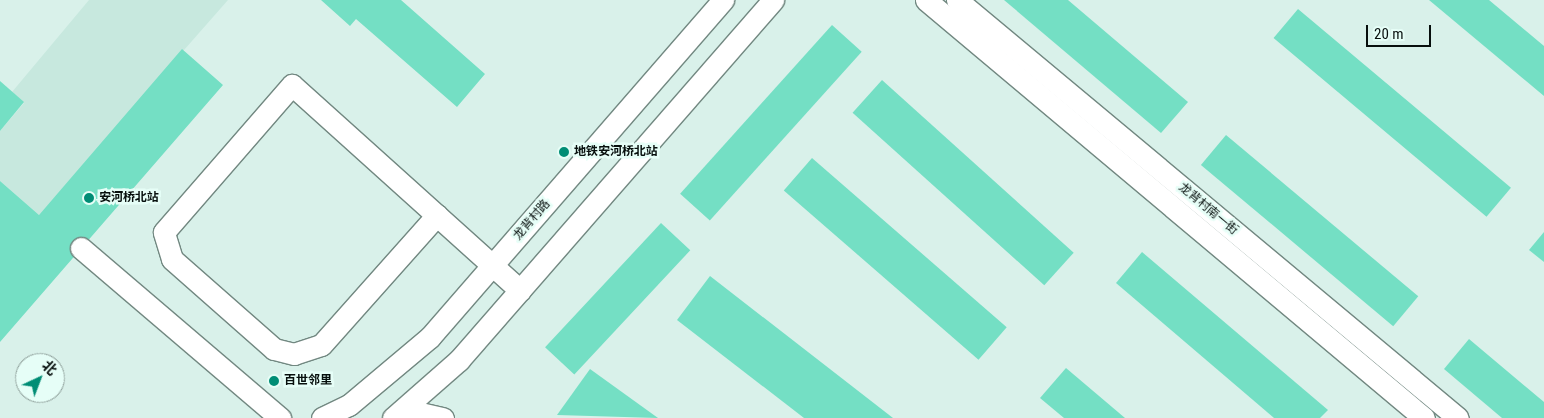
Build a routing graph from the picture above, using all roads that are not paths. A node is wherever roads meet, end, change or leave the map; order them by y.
1 (723, 0) edge
2 (772, 0) edge
3 (926, 0) edge
4 (957, 0) edge
5 (437, 215) junction
6 (81, 248) dead end
7 (493, 266) junction
8 (520, 290) junction
9 (404, 416) edge
10 (280, 418) edge
11 (322, 418) edge
12 (443, 418) edge
13 (1424, 418) edge
14 (1458, 418) edge

1 - 7 street, 龙背村路
2 - 8 street
3 - 13 street, 龙背村南一街
4 - 14 street, 龙背村南一街
5 - 5 street
5 - 7 street
6 - 10 street
7 - 8 street
7 - 11 street, 龙背村路
8 - 9 street
9 - 12 street

